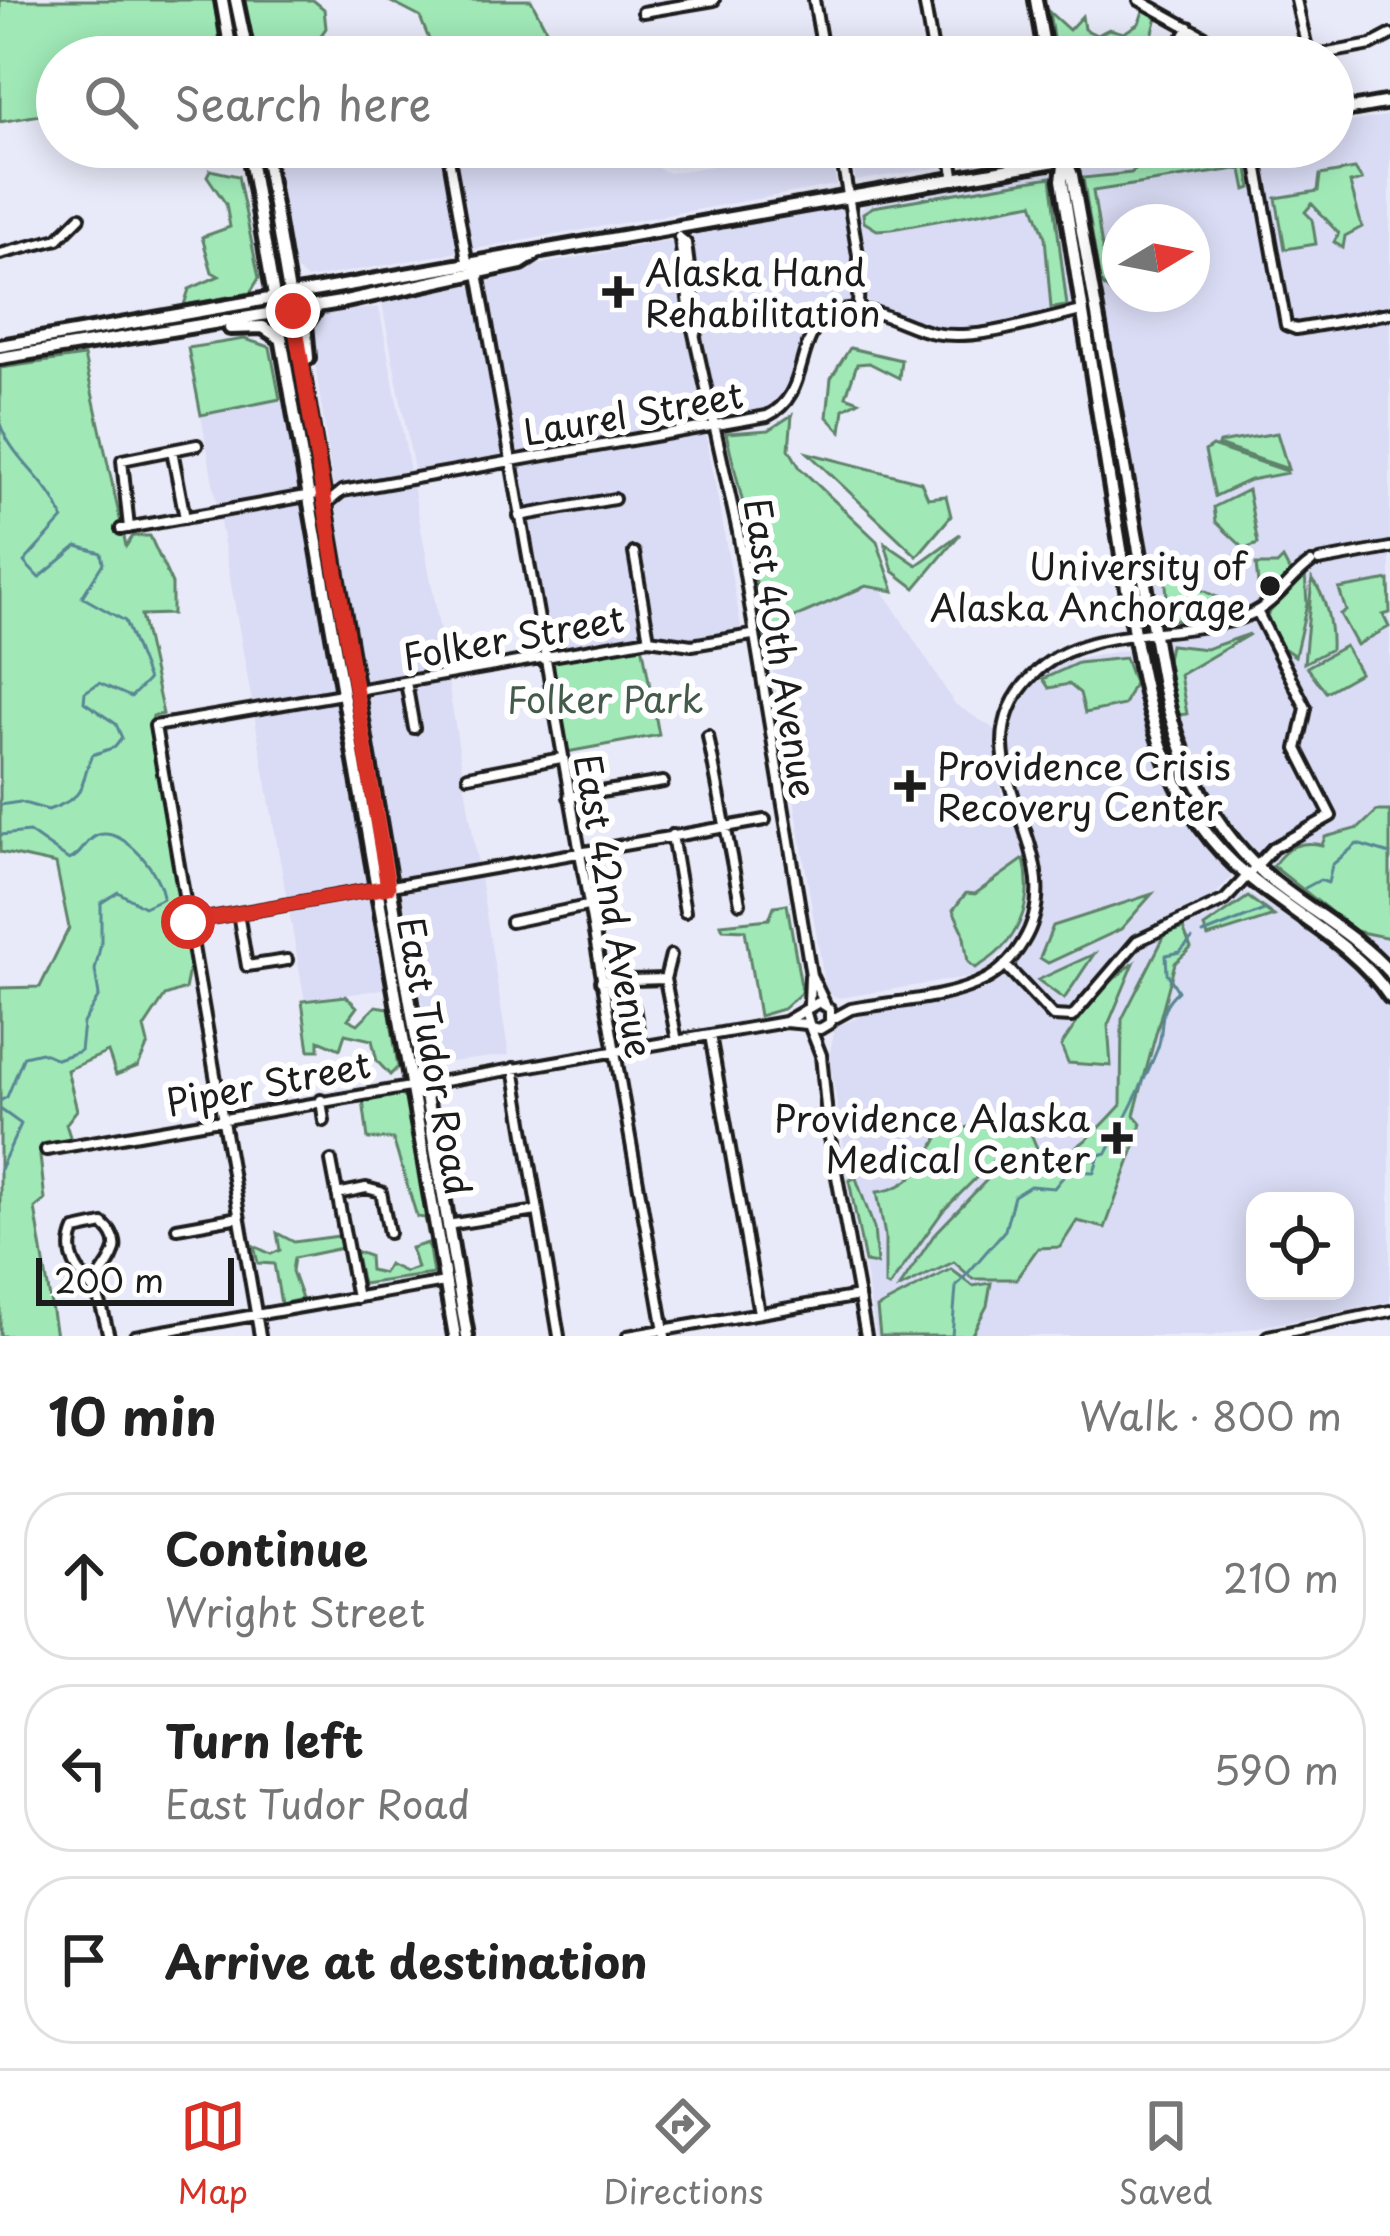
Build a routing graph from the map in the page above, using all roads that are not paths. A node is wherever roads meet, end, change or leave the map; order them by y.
1 (222, 0) edge
2 (236, 0) edge
3 (708, 0) edge
4 (814, 0) edge
5 (924, 0) edge
6 (1036, 0) edge
7 (1139, 0) edge
8 (1296, 0) edge
9 (644, 12) dead end
10 (1189, 27) junction
11 (1390, 35) edge
12 (228, 36) edge
13 (244, 36) edge
14 (820, 36) edge
15 (930, 36) edge
16 (1042, 36) edge
17 (1184, 36) edge
18 (1205, 36) edge
19 (1304, 36) edge
20 (1354, 48) edge
21 (1390, 102) edge
22 (1354, 108) edge
23 (252, 168) edge
24 (268, 168) edge
25 (451, 168) edge
26 (843, 168) edge
27 (953, 168) edge
28 (1003, 168) edge
29 (1062, 168) edge
30 (1066, 168) edge
31 (1258, 168) edge
32 (955, 180) junction
33 (848, 199) junction
34 (80, 217) dead end
35 (678, 235) junction
36 (521, 251) junction
37 (0, 254) edge
38 (535, 254) junction
39 (268, 260) junction
40 (467, 261) junction
41 (477, 271) junction
42 (287, 275) junction
43 (432, 281) junction
44 (327, 289) junction
45 (290, 295) junction
46 (275, 298) junction
47 (252, 302) junction
48 (320, 306) junction
49 (858, 309) junction
50 (293, 311) junction
51 (1082, 311) junction
52 (1390, 313) edge
53 (278, 314) junction
54 (209, 326) junction
55 (282, 340) junction
56 (1102, 343) junction
57 (1, 348) edge
58 (306, 385) junction
59 (715, 424) junction
60 (1119, 435) junction
61 (1102, 438) junction
62 (197, 445) dead end
63 (172, 450) junction
64 (509, 462) junction
65 (342, 491) junction
66 (323, 493) junction
67 (309, 495) junction
68 (289, 500) junction
69 (614, 500) dead end
70 (311, 512) junction
71 (519, 516) junction
72 (185, 518) junction
73 (1390, 548) edge
74 (634, 553) dead end
75 (1257, 611) junction
76 (752, 635) junction
77 (1154, 635) junction
78 (1136, 638) junction
79 (649, 640) junction
80 (544, 657) junction
81 (406, 682) junction
82 (348, 692) junction
83 (414, 728) dead end
84 (708, 736) dead end
85 (561, 758) junction
86 (467, 776) dead end
87 (663, 782) dead end
88 (569, 797) junction
89 (765, 820) dead end
90 (723, 827) junction
91 (672, 835) junction
92 (579, 852) junction
93 (1256, 865) junction
94 (1245, 876) junction
95 (382, 888) junction
96 (740, 903) dead end
97 (587, 906) junction
98 (685, 912) dead end
99 (238, 913) junction
100 (188, 922) junction
101 (511, 922) dead end
102 (670, 956) dead end
103 (287, 960) dead end
104 (1005, 964) junction
105 (811, 975) junction
106 (1387, 978) edge
107 (665, 979) junction
108 (600, 982) junction
109 (1390, 997) edge
110 (826, 1005) junction
111 (807, 1007) junction
112 (634, 1009) dead end
113 (851, 1009) junction
114 (785, 1022) junction
115 (829, 1023) junction
116 (808, 1026) junction
117 (710, 1035) junction
118 (676, 1041) junction
119 (640, 1047) junction
120 (613, 1052) junction
121 (821, 1055) junction
122 (514, 1068) junction
123 (417, 1082) junction
124 (321, 1100) junction
125 (223, 1118) junction
126 (324, 1121) dead end
127 (46, 1150) dead end
128 (331, 1160) dead end
129 (337, 1194) junction
130 (537, 1211) junction
131 (239, 1217) junction
132 (447, 1225) junction
133 (177, 1228) dead end
134 (388, 1233) dead end
135 (446, 1282) junction
136 (94, 1290) junction
137 (860, 1296) junction
138 (357, 1298) junction
139 (1390, 1311) edge
140 (759, 1313) junction
141 (256, 1314) junction
142 (664, 1333) edge
143 (109, 1336) edge
144 (136, 1336) edge
145 (260, 1336) edge
146 (453, 1336) edge
147 (467, 1336) edge
148 (560, 1336) edge
149 (628, 1336) edge
150 (866, 1336) edge
151 (1268, 1336) edge

1 - 12 main road
2 - 13 main road
3 - 9 street
4 - 14 street
5 - 15 street
6 - 16 main road
7 - 10 street
8 - 19 street
10 - 17 street
10 - 18 street
11 - 20 street
21 - 22 main road
23 - 39 main road
24 - 42 main road, East Tudor Road
25 - 40 street
26 - 33 street
27 - 32 street
28 - 32 main road
29 - 51 main road
30 - 56 main road
31 - 52 street
32 - 33 main road
33 - 35 main road
33 - 49 street
34 - 37 street
35 - 38 main road
35 - 59 street, East 40th Avenue
36 - 38 main road
36 - 40 main road
36 - 41 main road
38 - 41 main road
39 - 46 main road
39 - 47 main road
40 - 43 main road
40 - 44 main road
41 - 43 main road
41 - 64 street, East 42nd Avenue
42 - 44 main road
42 - 45 main road, East Tudor Road
43 - 48 main road
44 - 45 main road
45 - 46 main road
45 - 50 main road, East Tudor Road
46 - 47 main road
46 - 53 main road
47 - 57 main road
48 - 50 main road
48 - 58 main road
49 - 51 street
49 - 59 street, Laurel Street
50 - 53 main road
50 - 58 main road, East Tudor Road
51 - 56 main road
51 - 61 main road
53 - 54 main road
53 - 55 main road
54 - 55 main road
54 - 57 main road
55 - 67 main road
56 - 60 main road
58 - 66 main road, East Tudor Road
59 - 64 street, Laurel Street
59 - 76 street, East 40th Avenue
60 - 61 main road
60 - 77 main road
61 - 78 main road
62 - 63 street
63 - 72 street
63 - 72 street
64 - 65 street, Laurel Street
64 - 71 street, East 42nd Avenue
65 - 66 street
65 - 66 street
66 - 67 street
66 - 82 main road, East Tudor Road
67 - 68 street
67 - 70 main road
68 - 70 street
68 - 72 street
69 - 71 street
70 - 82 main road
71 - 80 street, East 42nd Avenue
73 - 75 street
74 - 79 street
75 - 77 street
75 - 93 street
76 - 79 street, Folker Street
76 - 105 street, East 40th Avenue
77 - 78 street
77 - 93 main road
78 - 94 main road
78 - 104 street
79 - 80 street, Folker Street
80 - 81 street, Folker Street
80 - 85 street, East 42nd Avenue
81 - 82 street, Folker Street
81 - 83 street
82 - 95 main road, East Tudor Road
82 - 95 main road, East Tudor Road
82 - 100 street, Folker Street
84 - 90 street
85 - 86 street
85 - 88 street, East 42nd Avenue
87 - 88 street
88 - 92 street, East 42nd Avenue
89 - 90 street
90 - 91 street
90 - 96 street
91 - 92 street
91 - 98 street
92 - 95 street
92 - 97 street, East 42nd Avenue
93 - 94 street
93 - 106 main road
94 - 104 street
94 - 106 main road
95 - 99 street
95 - 123 main road, East Tudor Road
97 - 101 street
97 - 108 street, East 42nd Avenue
99 - 100 street
99 - 103 street
100 - 125 street
102 - 107 street
104 - 113 street, Piper Street
105 - 110 street, East 40th Avenue
105 - 111 street, East 40th Avenue
106 - 109 main road
107 - 108 street
107 - 118 street
108 - 120 street, East 42nd Avenue
110 - 111 street, Piper Street
110 - 113 street, Piper Street
110 - 115 street
111 - 114 street, Piper Street
111 - 116 street
112 - 119 street
113 - 115 street, Piper Street
114 - 116 street, Piper Street
114 - 117 street, Piper Street
115 - 116 street, Piper Street
115 - 121 street
116 - 121 street
117 - 118 street, Piper Street
117 - 140 street
118 - 119 street, Piper Street
119 - 120 street, Piper Street
120 - 122 street, Piper Street
120 - 142 street, East 42nd Avenue
121 - 137 street
122 - 123 street, Piper Street
122 - 130 street
123 - 124 street, Piper Street
123 - 132 main road, East Tudor Road
123 - 135 main road, East Tudor Road
124 - 125 street, Piper Street
124 - 126 street
125 - 127 street, Piper Street
125 - 131 street
128 - 129 street
129 - 134 street
129 - 138 street
130 - 132 street
130 - 148 street
131 - 133 street
131 - 141 street
132 - 147 main road, East Tudor Road
135 - 138 street
135 - 146 main road, East Tudor Road
136 - 136 street
136 - 143 street
137 - 140 street
137 - 150 street
138 - 141 street
139 - 151 street
140 - 142 street
141 - 144 street
141 - 145 street
142 - 149 street

